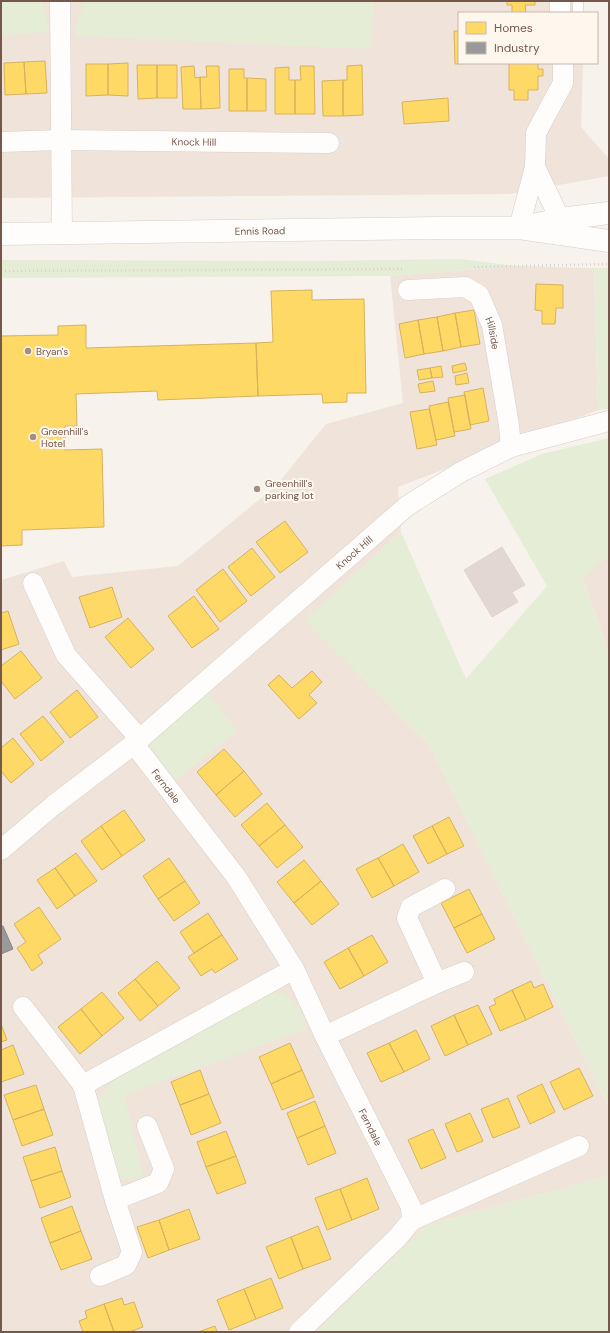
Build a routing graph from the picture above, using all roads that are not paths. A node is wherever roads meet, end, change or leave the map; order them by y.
1 (60, 1) edge
2 (560, 1) edge
3 (578, 1) edge
4 (560, 12) edge
5 (578, 12) edge
6 (566, 67) edge
7 (60, 140) junction
8 (1, 142) edge
9 (328, 143) dead end
10 (535, 167) junction
11 (609, 213) edge
12 (560, 219) junction
13 (519, 228) junction
14 (62, 233) junction
15 (1, 234) edge
16 (609, 241) edge
17 (408, 290) dead end
18 (609, 421) edge
19 (511, 447) junction
20 (33, 583) dead end
21 (137, 741) junction
22 (1, 850) edge
23 (445, 889) dead end
24 (294, 968) junction
25 (464, 972) dead end
26 (437, 983) junction
27 (23, 1007) dead end
28 (325, 1036) junction
29 (83, 1085) junction
30 (147, 1126) dead end
31 (579, 1146) dead end
32 (115, 1200) junction
33 (412, 1220) junction
34 (100, 1276) dead end
35 (299, 1332) edge

1 - 7 street
2 - 4 street
3 - 5 lane
6 - 10 street
7 - 8 street, Knock Hill
7 - 9 street, Knock Hill
7 - 14 street
10 - 12 street
10 - 13 street
11 - 12 main road, Ennis Road
12 - 13 main road, Ennis Road
13 - 14 main road, Ennis Road
13 - 16 main road, Ennis Road
14 - 15 main road, Ennis Road
17 - 19 street, Hillside
18 - 19 street, Knock Hill
19 - 21 street, Knock Hill
20 - 21 street, Ferndale
21 - 22 street
21 - 24 street, Ferndale
23 - 26 street
24 - 28 street, Ferndale
24 - 29 street
25 - 26 street
26 - 28 street
27 - 29 street
28 - 33 street, Ferndale
29 - 32 street
30 - 32 street
31 - 33 street
32 - 34 street
33 - 35 street

